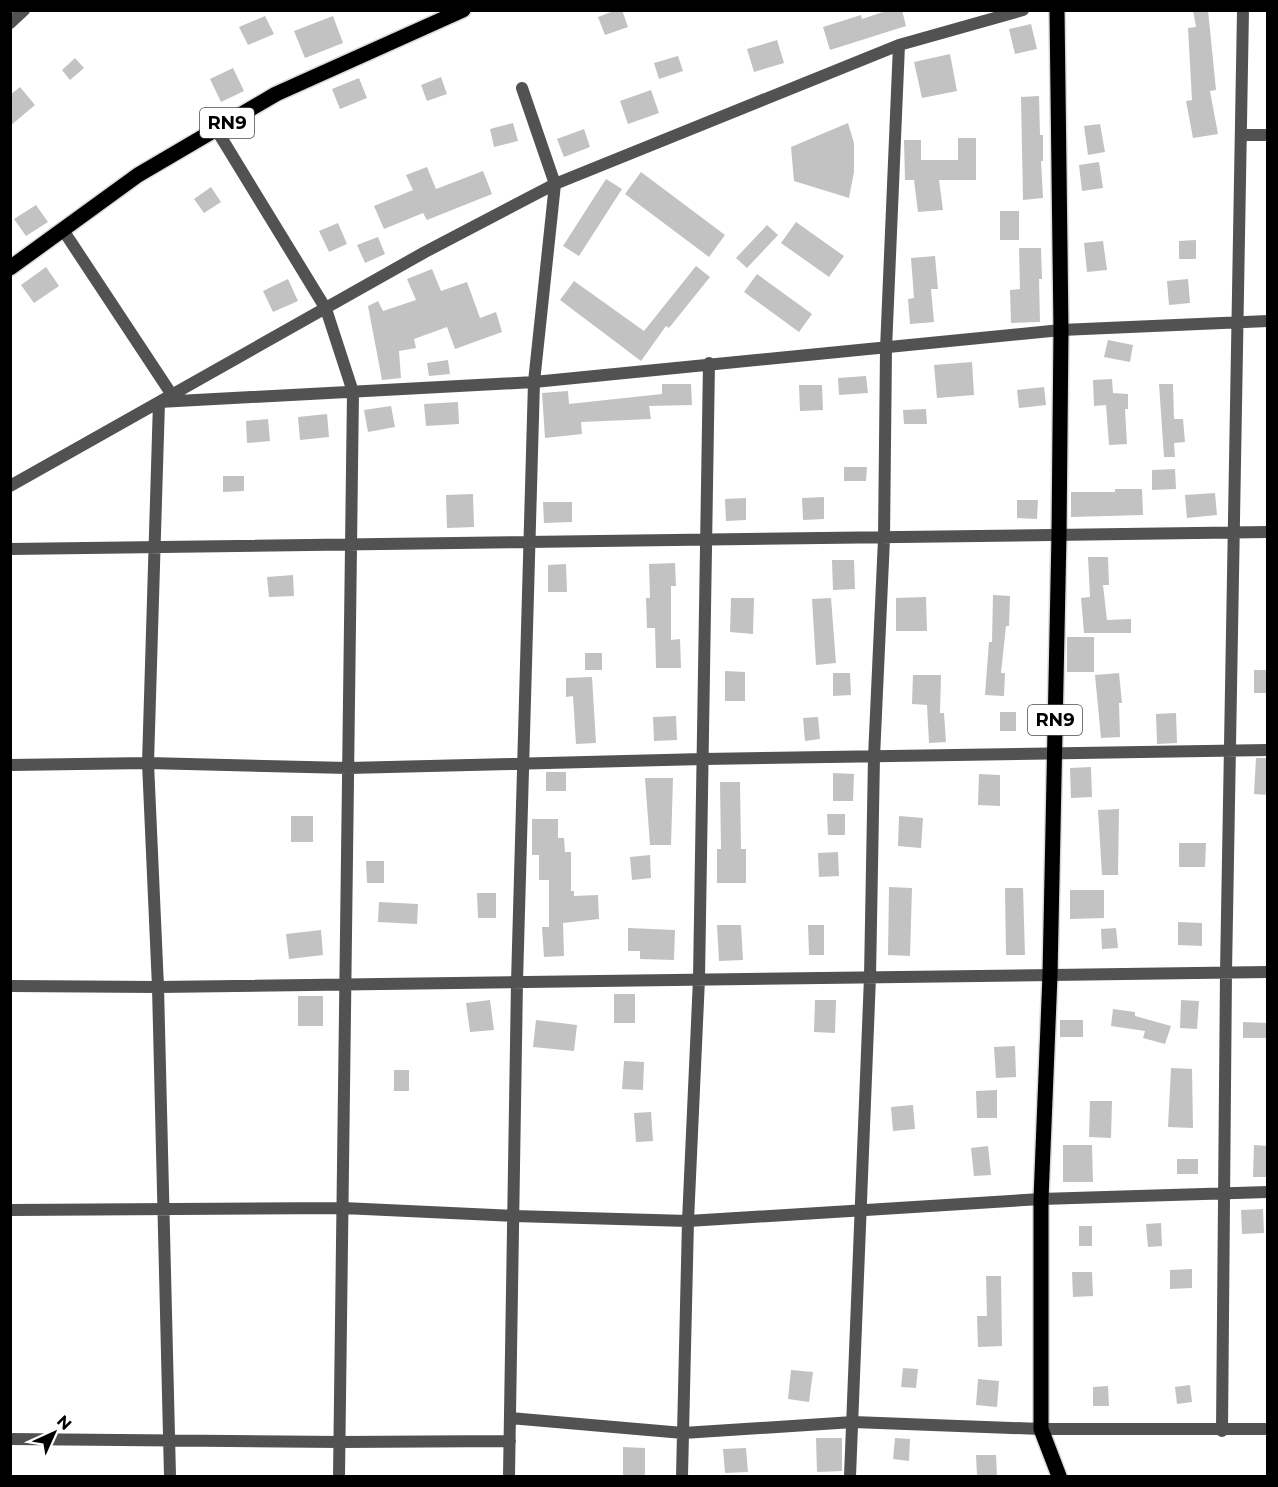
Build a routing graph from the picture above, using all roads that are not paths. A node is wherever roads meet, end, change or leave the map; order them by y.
1 (24, 10) edge
2 (464, 10) edge
3 (1023, 10) edge
4 (1057, 10) edge
5 (1243, 10) edge
6 (10, 23) edge
7 (899, 45) junction
8 (522, 88) dead end
9 (216, 129) junction
10 (1241, 135) junction
11 (1268, 135) edge
12 (555, 184) junction
13 (63, 230) junction
14 (10, 268) edge
15 (326, 309) junction
16 (1268, 321) edge
17 (1238, 324) junction
18 (1060, 330) junction
19 (886, 349) junction
20 (709, 363) junction
21 (534, 382) junction
22 (353, 392) junction
23 (172, 395) junction
24 (159, 402) junction
25 (10, 486) edge
26 (1268, 532) edge
27 (1234, 533) junction
28 (1059, 535) junction
29 (705, 539) junction
30 (885, 539) junction
31 (530, 542) junction
32 (351, 544) junction
33 (10, 549) edge
34 (155, 549) junction
35 (1230, 750) junction
36 (1268, 750) edge
37 (1054, 754) junction
38 (874, 757) junction
39 (703, 759) junction
40 (524, 762) junction
41 (148, 763) junction
42 (10, 765) edge
43 (348, 768) junction
44 (1226, 972) junction
45 (1268, 972) edge
46 (1050, 975) junction
47 (870, 977) junction
48 (699, 979) junction
49 (517, 982) junction
50 (345, 984) junction
51 (10, 986) edge
52 (158, 987) junction
53 (1268, 1192) edge
54 (1224, 1195) junction
55 (1041, 1199) junction
56 (343, 1208) junction
57 (165, 1209) junction
58 (10, 1210) edge
59 (860, 1210) junction
60 (514, 1216) junction
61 (688, 1221) junction
62 (510, 1418) junction
63 (853, 1422) junction
64 (1041, 1429) junction
65 (1268, 1429) edge
66 (1222, 1431) junction
67 (683, 1433) junction
68 (10, 1439) edge
69 (169, 1440) junction
70 (510, 1441) junction
71 (339, 1442) junction
72 (170, 1476) edge
73 (339, 1476) edge
74 (510, 1476) edge
75 (682, 1476) edge
76 (850, 1476) edge
77 (1059, 1476) edge

1 - 6 street
2 - 9 main road, RN9
3 - 7 street
4 - 18 main road, RN9
5 - 10 street
7 - 12 street
7 - 19 street
8 - 12 street
9 - 13 main road, RN9
9 - 15 street
10 - 11 street
10 - 17 street
12 - 15 street
12 - 21 street
13 - 14 main road, RN9
13 - 23 street
15 - 22 street
15 - 23 street
16 - 17 street
17 - 18 street
17 - 27 street
18 - 19 street
18 - 28 main road, RN9
19 - 20 street
19 - 30 street
20 - 21 street
20 - 29 street
21 - 22 street
21 - 31 street
22 - 24 street
22 - 32 street
23 - 24 street
24 - 25 street
24 - 34 street
26 - 27 street
27 - 28 street
27 - 35 street
28 - 30 street
28 - 37 main road, RN9
29 - 30 street
29 - 31 street
29 - 39 street
30 - 38 street
31 - 32 street
31 - 40 street
32 - 34 street
32 - 43 street
33 - 34 street
34 - 41 street
35 - 36 street
35 - 37 street
35 - 44 street
37 - 38 street
37 - 46 main road, RN9
38 - 39 street
38 - 47 street
39 - 40 street
39 - 48 street
40 - 43 street
40 - 49 street
41 - 42 street
41 - 43 street
41 - 52 street
43 - 50 street
44 - 45 street
44 - 46 street
44 - 54 street
46 - 47 street
46 - 55 main road, RN9
47 - 48 street
47 - 59 street
48 - 49 street
48 - 61 street
49 - 50 street
49 - 60 street
50 - 52 street
50 - 56 street
51 - 52 street
52 - 57 street
53 - 54 street
54 - 55 street
54 - 66 street
55 - 59 street
55 - 64 main road, RN9
56 - 57 street
56 - 60 street
56 - 71 street
57 - 58 street
57 - 69 street
59 - 61 street
59 - 63 street
60 - 61 street
60 - 62 street
61 - 67 street
62 - 67 street
62 - 70 street
63 - 64 street
63 - 67 street
63 - 76 street
64 - 66 street
64 - 77 main road, RN9
65 - 66 street
67 - 75 street
68 - 69 street
69 - 71 street
69 - 72 street
70 - 71 street
70 - 74 street
71 - 73 street

